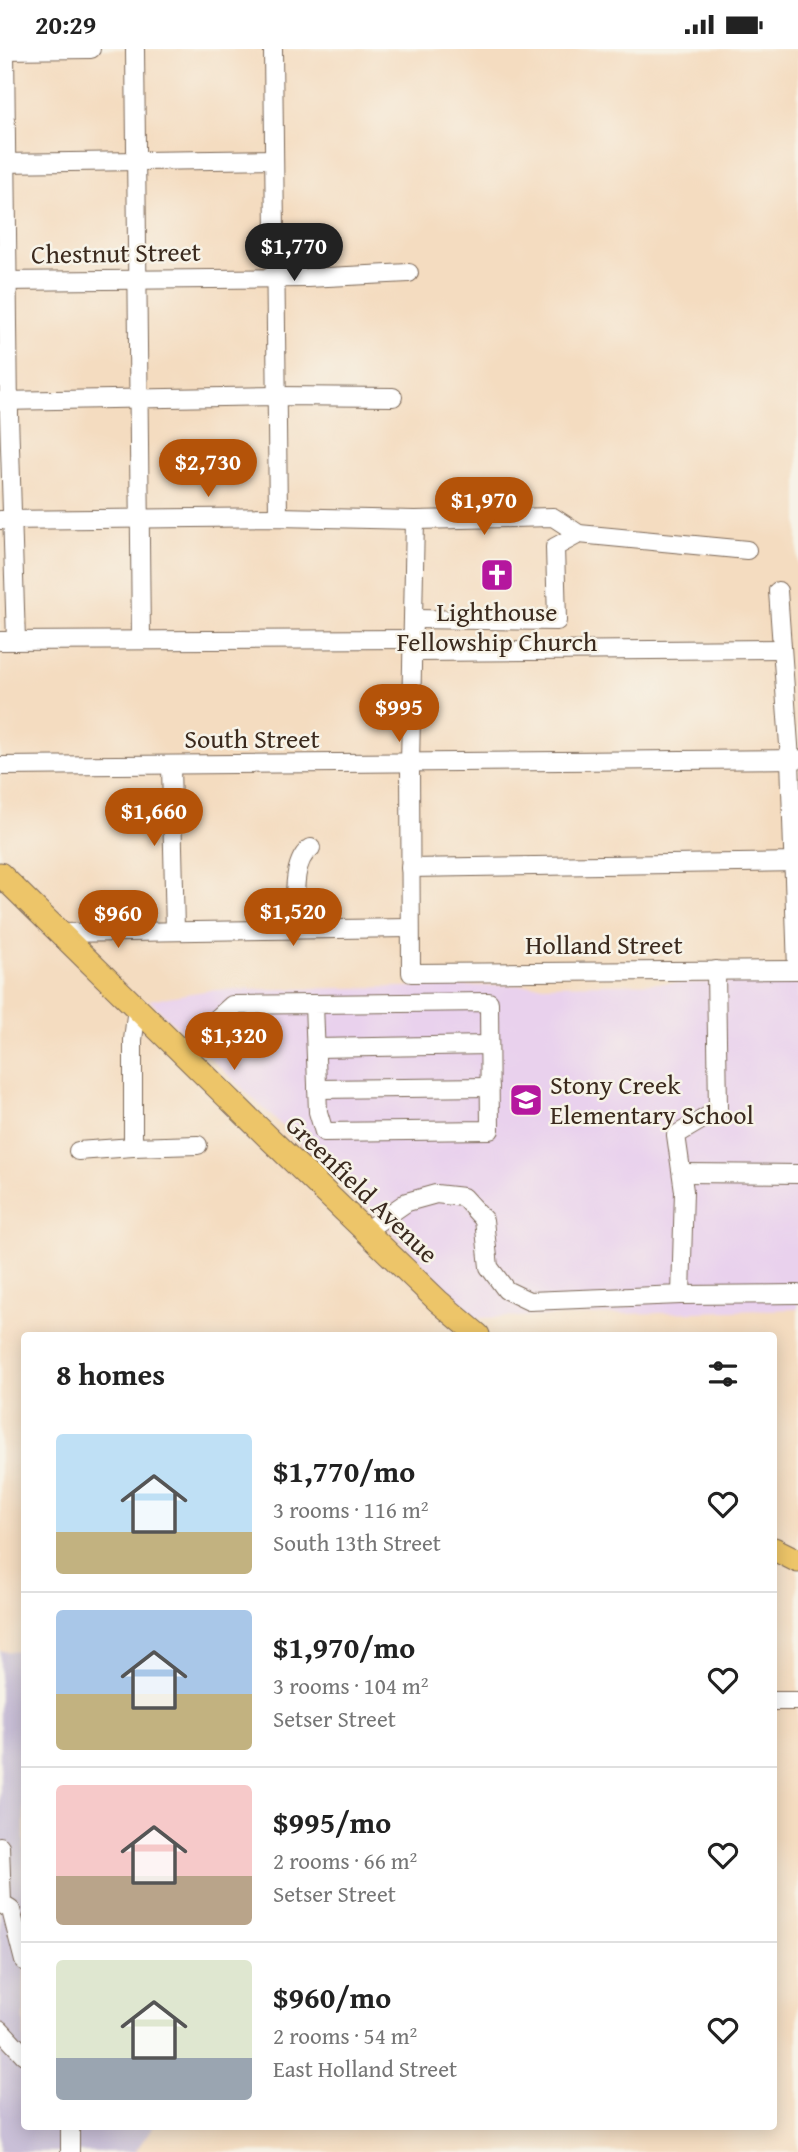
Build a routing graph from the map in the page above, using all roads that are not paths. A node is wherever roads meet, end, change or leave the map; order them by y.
1 (79, 49) edge
2 (91, 49) edge
3 (135, 49) edge
4 (273, 49) edge
5 (2, 50) edge
6 (274, 159) junction
7 (136, 161) junction
8 (4, 163) edge
9 (410, 273) dead end
10 (275, 278) junction
11 (138, 279) junction
12 (4, 281) edge
13 (276, 396) junction
14 (393, 397) dead end
15 (138, 398) junction
16 (4, 401) edge
17 (278, 517) junction
18 (138, 519) junction
19 (6, 520) edge
20 (415, 520) junction
21 (579, 534) junction
22 (747, 550) dead end
23 (778, 591) dead end
24 (414, 619) junction
25 (141, 640) junction
26 (8, 641) edge
27 (414, 646) junction
28 (782, 649) junction
29 (794, 759) edge
30 (410, 764) junction
31 (0, 766) edge
32 (171, 766) junction
33 (311, 848) dead end
34 (796, 862) edge
35 (410, 868) junction
36 (0, 874) edge
37 (411, 928) junction
38 (295, 929) junction
39 (175, 930) junction
40 (59, 933) junction
41 (716, 970) junction
42 (797, 970) edge
43 (314, 1004) junction
44 (136, 1007) junction
45 (489, 1045) junction
46 (316, 1048) junction
47 (181, 1051) junction
48 (490, 1087) junction
49 (317, 1089) junction
50 (198, 1145) dead end
51 (133, 1147) junction
52 (78, 1151) dead end
53 (682, 1173) junction
54 (798, 1174) edge
55 (365, 1231) junction
56 (798, 1294) edge
57 (681, 1295) junction
58 (474, 1332) edge
59 (777, 1550) edge
60 (798, 1560) edge
61 (777, 1701) edge
62 (798, 1701) edge
63 (0, 1846) edge
64 (1, 1903) edge
65 (21, 1950) edge
66 (0, 2029) edge
67 (0, 2050) edge
68 (21, 2053) edge
69 (21, 2055) edge
70 (70, 2130) edge
71 (70, 2152) edge

1 - 2 street
1 - 5 street
3 - 7 street
4 - 6 street
5 - 8 street
6 - 7 street
6 - 10 street
7 - 8 street
7 - 11 street
8 - 12 street
9 - 10 street, Chestnut Street
10 - 11 street, Chestnut Street
10 - 13 street
11 - 12 street, Chestnut Street
11 - 15 street
12 - 16 street
13 - 14 street
13 - 15 street
13 - 17 street
15 - 16 street
15 - 18 street
16 - 19 street
17 - 18 street
17 - 20 street
18 - 19 street
18 - 25 street
19 - 26 street
20 - 21 street
20 - 24 street
21 - 22 street
21 - 24 street
23 - 28 street
24 - 27 street
25 - 26 street
25 - 27 street
27 - 28 street
27 - 30 street
28 - 29 street
29 - 30 street, South Street
29 - 34 street
30 - 32 street, South Street
30 - 35 street
31 - 32 street, South Street
32 - 39 street
33 - 38 street
34 - 35 street
34 - 42 street
35 - 37 street
36 - 40 main road, Greenfield Avenue
37 - 38 street
37 - 41 street, Holland Street
38 - 39 street
39 - 40 street
40 - 44 main road, Greenfield Avenue
41 - 42 street, Holland Street
41 - 53 street
43 - 45 street
43 - 46 street
43 - 47 street
44 - 47 main road, Greenfield Avenue
44 - 51 street
45 - 46 street
45 - 48 street
46 - 49 street
47 - 55 main road, Greenfield Avenue
48 - 49 street
48 - 49 street
50 - 51 street
51 - 52 street
53 - 54 street
53 - 57 street
55 - 57 street
55 - 58 main road, Greenfield Avenue
56 - 57 street
59 - 60 main road
61 - 62 street
63 - 64 street
64 - 65 street
66 - 68 street
67 - 69 street
70 - 71 street

